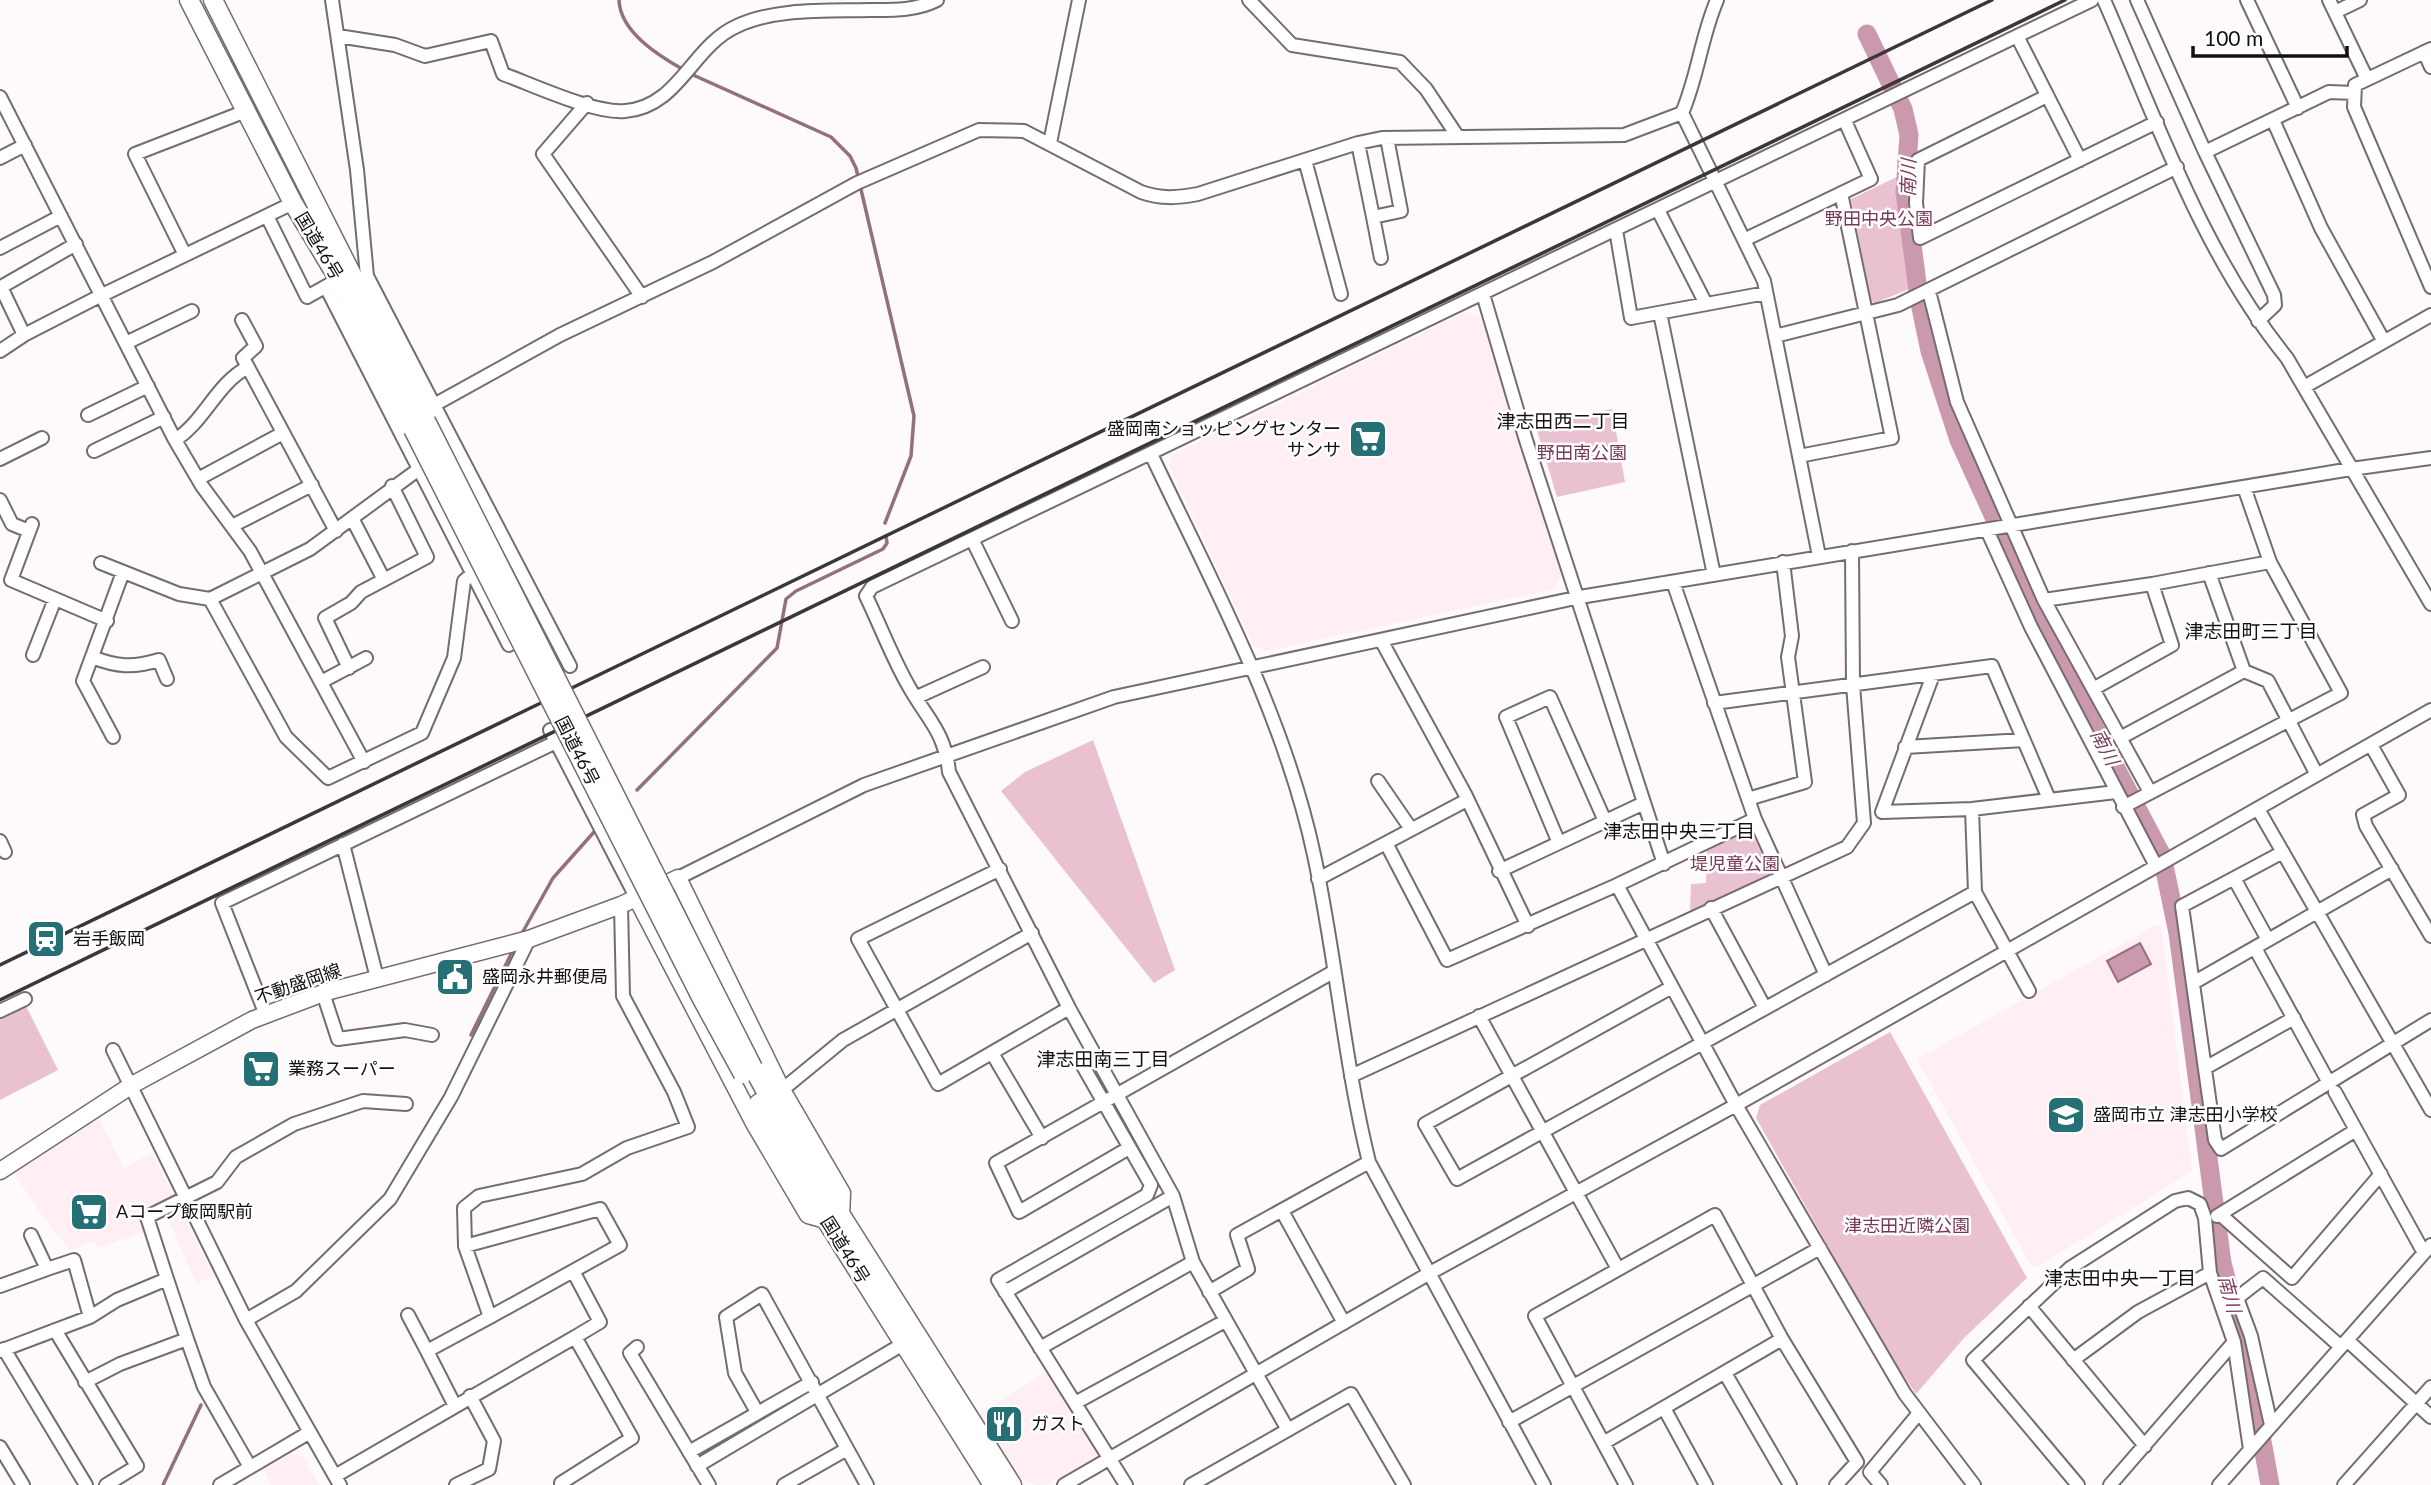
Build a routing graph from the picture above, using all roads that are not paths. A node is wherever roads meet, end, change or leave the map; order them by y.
1 (189, 0) edge
2 (214, 0) edge
3 (332, 0) edge
4 (936, 0) edge
5 (1079, 0) edge
6 (1249, 0) edge
7 (1717, 0) edge
8 (2092, 0) edge
9 (2104, 0) edge
10 (2137, 0) edge
11 (2247, 0) edge
12 (2360, 0) edge
13 (2332, 6) edge
14 (338, 36) junction
15 (2017, 36) junction
16 (2428, 51) edge
17 (2431, 67) edge
18 (2367, 79) junction
19 (2354, 93) junction
20 (2047, 96) junction
21 (0, 97) edge
22 (587, 103) junction
23 (2298, 108) junction
24 (246, 111) junction
25 (1682, 113) junction
26 (2273, 120) junction
27 (1845, 121) junction
28 (2157, 122) junction
29 (1458, 137) junction
30 (1387, 138) junction
31 (1358, 142) junction
32 (1050, 144) junction
33 (25, 145) junction
34 (2205, 152) junction
35 (0, 158) edge
36 (1305, 160) junction
37 (2080, 160) junction
38 (2177, 167) junction
39 (1717, 183) junction
40 (1841, 193) junction
41 (293, 203) junction
42 (1658, 210) junction
43 (61, 216) junction
44 (267, 216) junction
45 (1373, 217) junction
46 (1616, 230) junction
47 (1744, 240) junction
48 (76, 244) junction
49 (0, 248) edge
50 (186, 255) junction
51 (363, 255) junction
52 (1381, 258) dead end
53 (2426, 262) edge
54 (339, 281) junction
55 (2431, 287) edge
56 (1929, 290) junction
57 (1766, 293) junction
58 (1483, 294) junction
59 (1341, 295) dead end
60 (102, 296) junction
61 (642, 297) junction
62 (1706, 304) junction
63 (192, 311) dead end
64 (1660, 313) junction
65 (1867, 315) junction
66 (2431, 315) edge
67 (242, 320) dead end
68 (2258, 321) junction
69 (24, 335) junction
70 (1775, 336) junction
71 (2382, 338) dead end
72 (126, 343) junction
73 (0, 351) edge
74 (248, 367) junction
75 (148, 386) junction
76 (2304, 387) junction
77 (88, 415) dead end
78 (164, 417) junction
79 (424, 418) junction
80 (283, 433) junction
81 (42, 438) dead end
82 (176, 440) junction
83 (94, 450) dead end
84 (1151, 454) junction
85 (1799, 456) junction
86 (2431, 458) edge
87 (0, 459) edge
88 (419, 469) junction
89 (2351, 469) junction
90 (198, 479) junction
91 (312, 485) junction
92 (392, 486) junction
93 (2244, 487) junction
94 (0, 500) edge
95 (352, 518) junction
96 (232, 526) junction
97 (2012, 526) junction
98 (1987, 530) junction
99 (336, 531) junction
100 (972, 539) junction
101 (1852, 551) junction
102 (1819, 556) junction
103 (1783, 562) junction
104 (2270, 562) junction
105 (101, 563) dead end
106 (123, 572) junction
107 (263, 573) junction
108 (473, 573) junction
109 (2209, 573) junction
110 (1714, 575) junction
111 (384, 580) junction
112 (1673, 582) junction
113 (2152, 584) junction
114 (1580, 597) junction
115 (54, 598) junction
116 (210, 599) junction
117 (2044, 600) junction
118 (2431, 604) edge
119 (107, 621) junction
120 (1012, 621) dead end
121 (1381, 640) junction
122 (509, 645) dead end
123 (33, 655) dead end
124 (92, 657) junction
125 (366, 658) dead end
126 (570, 666) dead end
127 (983, 667) dead end
128 (1251, 667) junction
129 (349, 668) junction
130 (2244, 671) junction
131 (1933, 675) junction
132 (167, 679) dead end
133 (321, 682) junction
134 (1853, 685) junction
135 (2093, 689) junction
136 (1794, 694) junction
137 (917, 697) junction
138 (1714, 704) junction
139 (2431, 710) edge
140 (2288, 721) junction
141 (113, 737) dead end
142 (2120, 738) junction
143 (2024, 740) junction
144 (2371, 745) junction
145 (1905, 747) junction
146 (947, 753) junction
147 (364, 762) junction
148 (2317, 775) junction
149 (1378, 780) dead end
150 (2116, 792) junction
151 (2150, 792) junction
152 (1748, 799) junction
153 (1467, 800) junction
154 (2049, 800) junction
155 (1644, 803) junction
156 (2123, 807) junction
157 (1972, 809) junction
158 (2258, 809) junction
159 (1755, 819) junction
160 (1605, 821) junction
161 (1411, 829) junction
162 (1386, 843) junction
163 (1559, 843) junction
164 (343, 844) junction
165 (2283, 852) junction
166 (1664, 864) junction
167 (2156, 866) junction
168 (1000, 869) junction
169 (2392, 869) junction
170 (1499, 871) junction
171 (1779, 876) junction
172 (678, 878) junction
173 (1318, 879) junction
174 (2235, 880) junction
175 (1618, 885) junction
176 (1975, 892) junction
177 (636, 897) junction
178 (621, 905) junction
179 (1711, 908) junction
180 (2317, 912) junction
181 (1528, 926) junction
182 (1032, 933) junction
183 (2431, 936) edge
184 (1646, 938) junction
185 (2268, 940) junction
186 (521, 941) junction
187 (2255, 948) junction
188 (2007, 951) junction
189 (1333, 972) junction
190 (1826, 975) junction
191 (377, 978) junction
192 (2193, 983) junction
193 (1672, 987) junction
194 (2029, 991) dead end
195 (323, 993) junction
196 (25, 999) dead end
197 (1069, 1008) junction
198 (1765, 1008) junction
199 (895, 1010) junction
200 (0, 1011) edge
201 (266, 1015) junction
202 (1479, 1016) junction
203 (2294, 1018) junction
204 (2431, 1020) edge
205 (432, 1035) dead end
206 (1703, 1043) junction
207 (2392, 1043) junction
208 (113, 1051) dead end
209 (992, 1053) junction
210 (1079, 1059) dead end
211 (2205, 1068) junction
212 (1351, 1076) junction
213 (1511, 1076) junction
214 (132, 1085) junction
215 (2332, 1087) junction
216 (782, 1090) junction
217 (1117, 1097) junction
218 (406, 1104) dead end
219 (1104, 1104) junction
220 (1736, 1105) junction
221 (2431, 1111) edge
222 (2356, 1130) junction
223 (1542, 1132) junction
224 (1042, 1138) junction
225 (1129, 1147) junction
226 (1369, 1163) junction
227 (0, 1170) edge
228 (2381, 1174) junction
229 (1575, 1192) junction
230 (1173, 1196) junction
231 (187, 1197) junction
232 (1282, 1210) junction
233 (2213, 1217) junction
234 (834, 1218) junction
235 (31, 1235) dead end
236 (465, 1246) junction
237 (1820, 1248) junction
238 (2428, 1249) edge
239 (1193, 1262) junction
240 (2280, 1268) junction
241 (47, 1269) junction
242 (1618, 1269) junction
243 (573, 1271) junction
244 (2210, 1273) junction
245 (1429, 1274) junction
246 (2263, 1278) junction
247 (167, 1279) junction
248 (1755, 1285) junction
249 (0, 1286) edge
250 (1005, 1292) junction
251 (1209, 1292) junction
252 (2029, 1306) junction
253 (408, 1315) dead end
254 (90, 1317) junction
255 (490, 1317) junction
256 (246, 1320) junction
257 (1225, 1321) junction
258 (1344, 1323) junction
259 (55, 1330) junction
260 (575, 1337) junction
261 (187, 1339) junction
262 (1782, 1339) junction
263 (2234, 1342) junction
264 (2344, 1343) junction
265 (903, 1344) junction
266 (637, 1346) dead end
267 (1040, 1348) junction
268 (2, 1350) edge
269 (427, 1351) junction
270 (2073, 1360) junction
271 (1726, 1373) junction
272 (1256, 1375) junction
273 (85, 1382) junction
274 (812, 1382) junction
275 (1573, 1387) junction
276 (2431, 1387) edge
277 (818, 1394) junction
278 (470, 1396) junction
279 (2416, 1403) junction
280 (454, 1404) junction
281 (1075, 1404) junction
282 (1664, 1408) junction
283 (757, 1412) junction
284 (1919, 1413) junction
285 (2431, 1417) edge
286 (1509, 1422) junction
287 (2271, 1425) junction
288 (1288, 1430) junction
289 (310, 1432) junction
290 (1605, 1442) junction
291 (2145, 1446) junction
292 (0, 1447) edge
293 (846, 1449) junction
294 (2250, 1449) junction
295 (689, 1452) junction
296 (1109, 1459) junction
297 (696, 1466) junction
298 (250, 1467) junction
299 (338, 1480) edge
300 (560, 1484) edge
301 (23, 1485) edge
302 (86, 1485) edge
303 (106, 1485) edge
304 (220, 1485) edge
305 (456, 1485) edge
306 (709, 1485) edge
307 (783, 1485) edge
308 (867, 1485) edge
309 (993, 1485) edge
310 (1012, 1485) edge
311 (1063, 1485) edge
312 (1126, 1485) edge
313 (1191, 1485) edge
314 (1404, 1485) edge
315 (1544, 1485) edge
316 (1626, 1485) edge
317 (1706, 1485) edge
318 (1790, 1485) edge
319 (1836, 1485) edge
320 (1881, 1485) edge
321 (1974, 1485) edge
322 (2078, 1485) edge
323 (2110, 1485) edge
324 (2219, 1485) edge
325 (2344, 1485) edge

1 - 24 highway, 国道46号
2 - 54 highway, 国道46号
3 - 14 street
4 - 22 street
5 - 32 street
6 - 29 street
7 - 25 street
8 - 15 street
9 - 28 street
10 - 34 street
11 - 23 street
12 - 13 street
13 - 18 street
14 - 22 street
14 - 51 street
15 - 20 street
15 - 27 street
16 - 17 street
16 - 18 street
18 - 19 street
19 - 23 street
19 - 53 street
20 - 37 street
20 - 37 street
21 - 33 street
22 - 61 street
23 - 26 street
24 - 41 highway, 国道46号
24 - 50 street
25 - 29 street
25 - 39 street
26 - 34 street
26 - 71 street
27 - 39 street
27 - 40 street
28 - 37 street
28 - 38 street
29 - 30 street
30 - 31 street
30 - 45 street
31 - 36 street
31 - 45 street
32 - 36 street
32 - 61 street
33 - 35 street
33 - 43 street
34 - 68 street
36 - 59 street
38 - 56 street
38 - 68 street
39 - 42 street
39 - 47 street
40 - 47 street
40 - 65 street
41 - 44 street
41 - 54 highway, 国道46号
42 - 46 street
42 - 62 street
43 - 48 street
43 - 49 street
44 - 50 street
44 - 54 street
45 - 52 street
46 - 58 street
46 - 64 street
47 - 57 street
48 - 60 street
48 - 69 street
50 - 60 street
51 - 54 street
51 - 79 street
53 - 55 street
54 - 79 highway, 国道46号
54 - 88 street
56 - 65 street
56 - 97 street
57 - 62 street
57 - 70 street
58 - 84 street
58 - 114 street
60 - 69 street
60 - 72 street
61 - 79 street
62 - 64 street
63 - 72 street
64 - 110 street
65 - 70 street
65 - 85 street
66 - 76 street
67 - 74 street
68 - 76 street
69 - 73 street
70 - 85 street
72 - 75 street
74 - 80 street
74 - 82 street
75 - 77 street
75 - 78 street
76 - 89 street
78 - 82 street
78 - 83 street
79 - 126 street
79 - 234 highway, 国道46号, bridge
80 - 90 street
80 - 91 street
81 - 87 street
82 - 90 street
84 - 100 street
84 - 128 street
85 - 102 street
86 - 89 street
88 - 92 street
88 - 108 street
89 - 93 street
89 - 118 street
90 - 96 street
91 - 96 street
91 - 99 street
92 - 95 street
92 - 111 street
93 - 97 street
93 - 104 street
94 - 115 street
95 - 99 street
95 - 111 street
96 - 107 street
97 - 98 street
97 - 117 street
98 - 101 street
98 - 150 street
99 - 107 street
100 - 120 street
100 - 137 street
101 - 102 street
101 - 134 street
102 - 103 street
103 - 110 street
103 - 136 street
104 - 109 street
104 - 140 street
105 - 106 street
106 - 116 street
106 - 119 street
107 - 116 street
107 - 133 street
108 - 122 street
108 - 147 street
109 - 113 street
109 - 130 street
110 - 112 street
111 - 129 street
112 - 114 street
112 - 138 street
113 - 117 street
113 - 135 street
114 - 121 street
114 - 155 street
115 - 119 street
115 - 123 street
116 - 147 street
117 - 135 street
119 - 124 street
121 - 128 street
121 - 153 street
124 - 132 street
124 - 141 street
125 - 129 street
127 - 137 street
128 - 146 street
128 - 173 street
129 - 133 street
130 - 140 street
130 - 142 street
131 - 134 street
131 - 143 street
131 - 145 street
133 - 147 street
134 - 136 street
134 - 171 street
135 - 142 street
136 - 138 street
136 - 152 street
137 - 146 street
138 - 152 street
139 - 144 street
140 - 148 street
140 - 151 street
142 - 151 street
143 - 145 street
143 - 154 street
144 - 148 street
144 - 169 street
145 - 157 street
146 - 168 street
146 - 172 street
148 - 158 street
149 - 161 street
150 - 154 street
150 - 156 street
151 - 156 street
152 - 159 street
153 - 161 street
153 - 170 street
154 - 157 street
155 - 160 street
155 - 166 street
156 - 167 street
157 - 176 street
158 - 165 street
158 - 167 street
159 - 166 street
159 - 171 street
160 - 163 street
160 - 163 street
161 - 162 street
162 - 173 street
162 - 181 street
163 - 170 street
164 - 177 street
164 - 191 street
164 - 201 street
165 - 174 street
165 - 180 street
166 - 175 street
167 - 188 street
168 - 182 street
168 - 199 street
169 - 180 street
169 - 183 street
170 - 181 street
171 - 179 street
171 - 190 street
172 - 177 main road, 不動盛岡線
172 - 216 main road
173 - 189 street
174 - 185 street
174 - 192 street
175 - 181 street
175 - 184 street
176 - 188 street
176 - 190 street
177 - 178 main road, 不動盛岡線
177 - 234 main road
178 - 186 main road, 不動盛岡線
178 - 236 street
179 - 184 street
179 - 198 street
180 - 185 street
180 - 207 street
182 - 197 street
182 - 199 street
184 - 193 street
184 - 202 street
185 - 187 street
186 - 191 main road, 不動盛岡線
186 - 256 street
187 - 192 street
187 - 203 street
188 - 194 street
188 - 220 street
189 - 212 street
189 - 217 street
190 - 198 street
191 - 195 main road, 不動盛岡線
192 - 211 street
193 - 206 street
193 - 213 street
195 - 201 main road, 不動盛岡線
195 - 205 street
196 - 200 street
197 - 209 street
197 - 217 street
198 - 206 street
199 - 209 street
199 - 216 street
201 - 214 main road, 不動盛岡線
202 - 212 street
202 - 213 street
203 - 211 street
203 - 215 street
204 - 207 street
206 - 220 street
206 - 223 street
207 - 215 street
207 - 221 street
208 - 214 street
209 - 224 street
210 - 219 street
211 - 215 street
212 - 226 street
213 - 223 street
213 - 223 street
214 - 227 main road, 不動盛岡線
214 - 231 street
215 - 222 street
216 - 234 main road
217 - 219 street
217 - 230 street
218 - 231 street
219 - 224 street
219 - 225 street
220 - 229 street
220 - 237 street
222 - 228 street
222 - 233 street
223 - 229 street
224 - 225 street
225 - 250 street
226 - 232 street
226 - 245 street
228 - 238 street
228 - 240 street
229 - 242 street
229 - 245 street
230 - 239 street
230 - 250 street
231 - 247 street
231 - 256 street
232 - 251 street
232 - 258 street
233 - 240 street
233 - 244 street
233 - 252 street
234 - 265 highway, 国道46号
234 - 310 highway, 国道46号
235 - 241 street
236 - 243 street
236 - 255 street
237 - 248 street
237 - 284 street
238 - 264 street
239 - 251 street
239 - 267 street
240 - 246 street
241 - 249 street
241 - 254 street
242 - 248 street
242 - 275 street
243 - 255 street
243 - 260 street
244 - 263 street
244 - 270 street
245 - 258 street
245 - 286 street
246 - 264 street
246 - 287 street
247 - 254 street
247 - 261 street
248 - 262 street
248 - 275 street
250 - 267 street
251 - 257 street
252 - 270 street
252 - 322 street
253 - 269 street
254 - 259 street
255 - 269 street
256 - 289 street
257 - 272 street
257 - 281 street
258 - 272 street
259 - 268 street
259 - 273 street
260 - 278 street
260 - 300 street
261 - 273 street
261 - 298 street
262 - 271 street
262 - 319 street
263 - 291 street
263 - 294 street
264 - 279 street
264 - 287 street
265 - 277 street
265 - 309 highway, 国道46号
266 - 295 street
267 - 281 street
268 - 302 street
269 - 280 street
270 - 291 street
271 - 282 street
271 - 318 street
272 - 288 street
272 - 296 street
273 - 303 street
274 - 277 street
274 - 283 street
274 - 283 street
275 - 286 street
275 - 290 street
276 - 279 street
277 - 293 street
277 - 297 street
278 - 280 street
278 - 305 street
279 - 285 street
279 - 325 street
280 - 299 street
281 - 296 street
282 - 290 street
282 - 317 street
283 - 295 street
284 - 320 street
284 - 321 street
286 - 315 street
287 - 294 street
288 - 313 street
288 - 314 street
289 - 298 street
289 - 299 street
290 - 316 street
291 - 323 street
292 - 301 street
293 - 307 street
293 - 308 street
294 - 324 street
295 - 297 street
296 - 311 street
296 - 312 street
297 - 306 street
298 - 304 street

